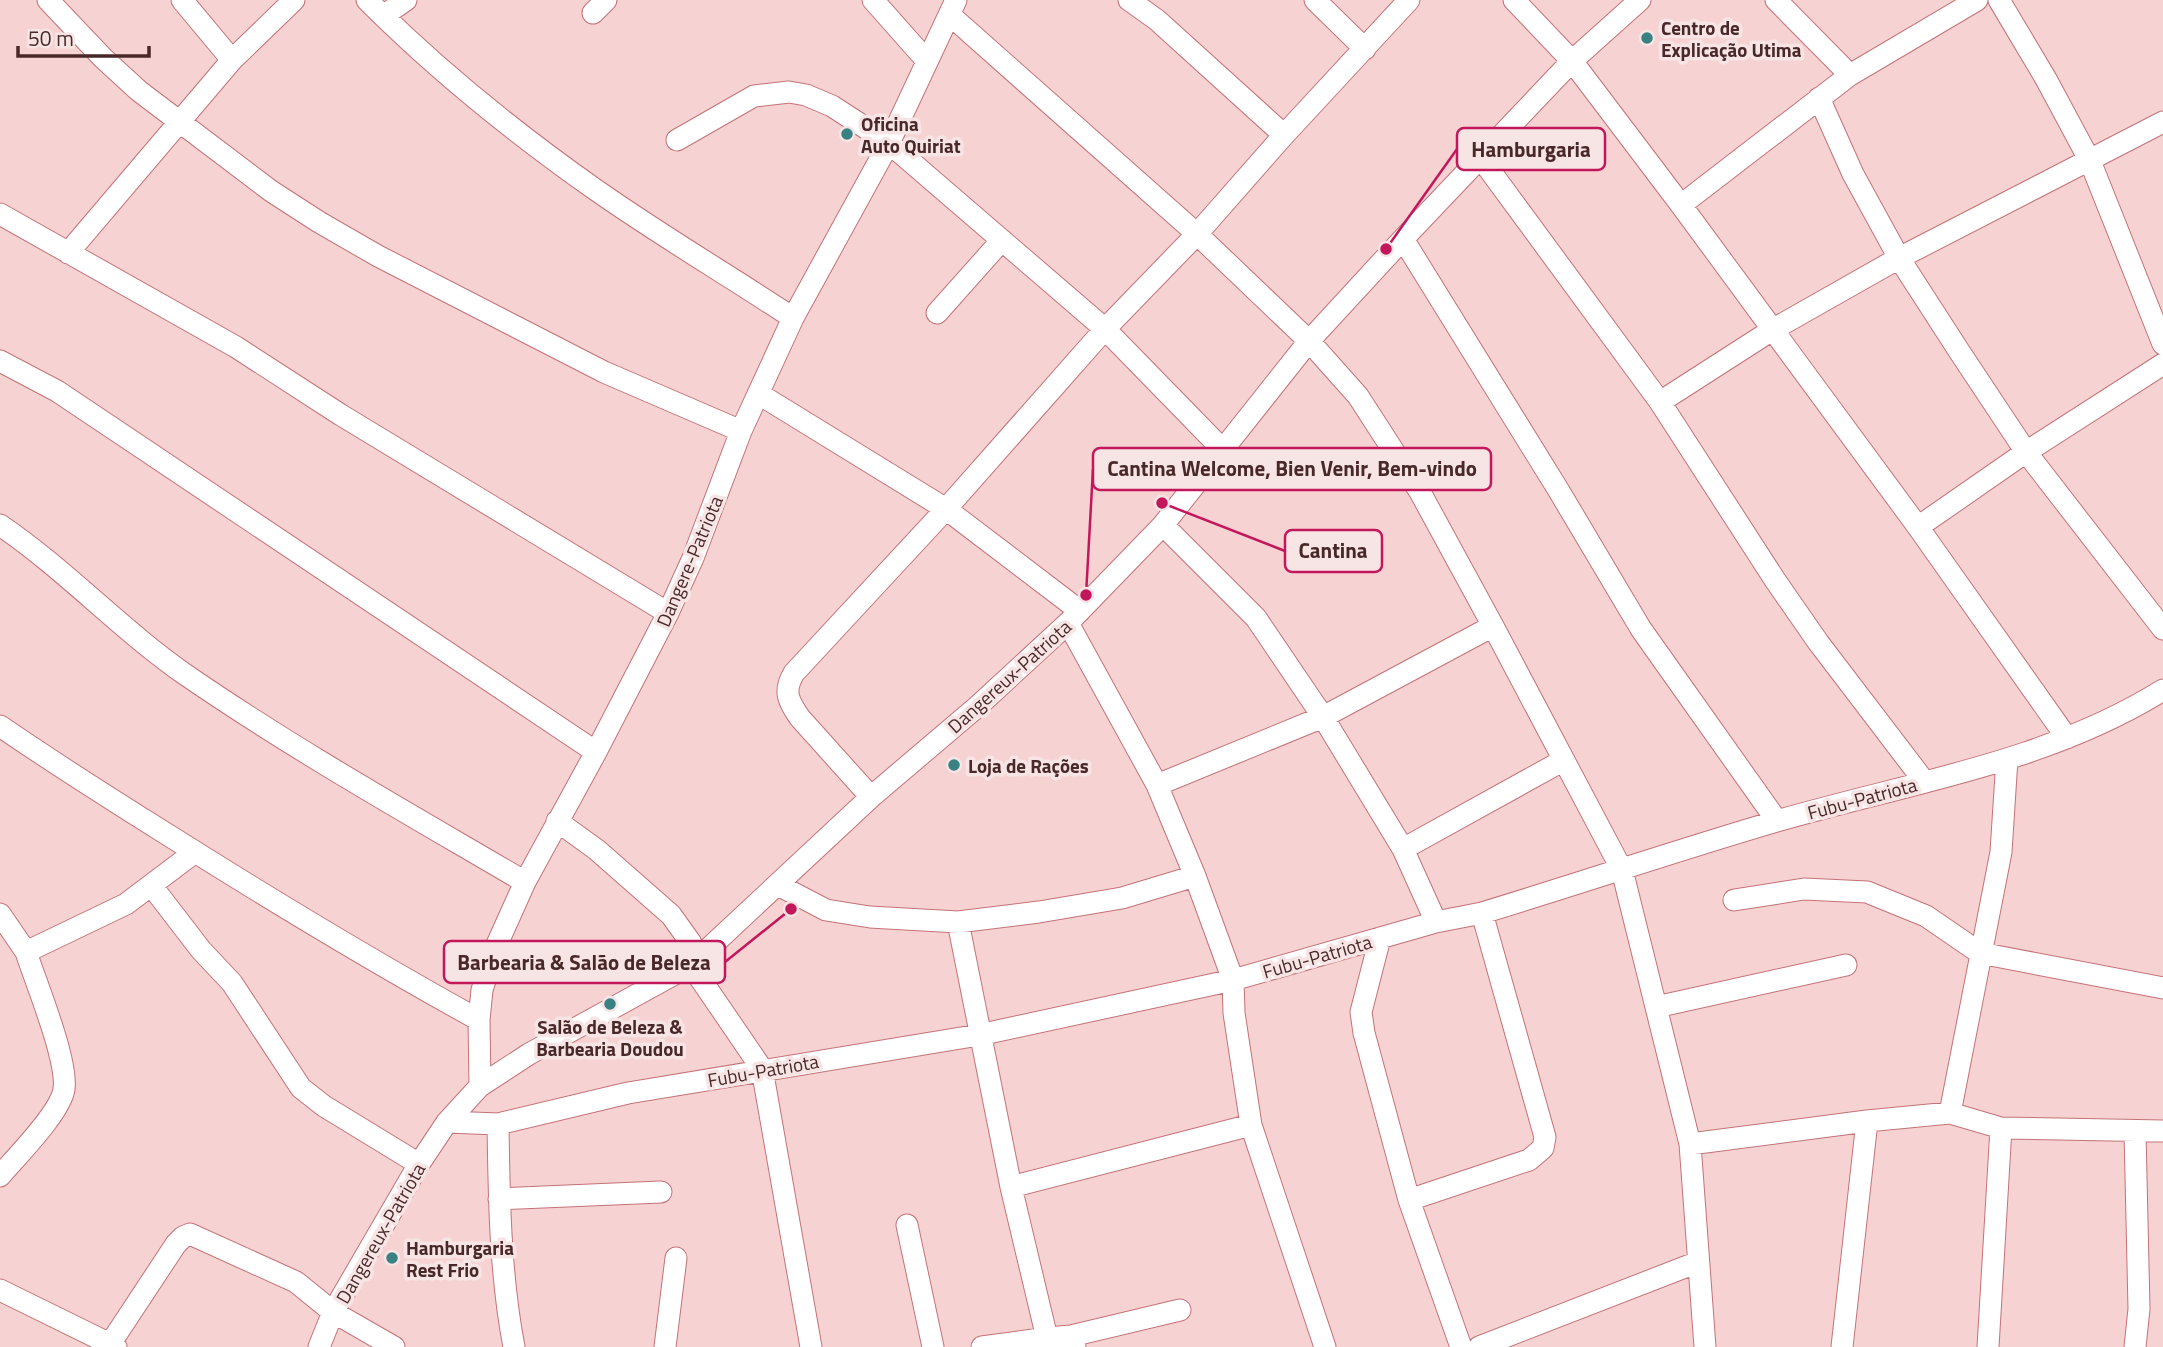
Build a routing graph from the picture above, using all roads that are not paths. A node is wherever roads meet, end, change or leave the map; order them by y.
1 (48, 0) edge
2 (182, 0) edge
3 (294, 0) edge
4 (367, 0) edge
5 (406, 0) edge
6 (873, 0) edge
7 (1129, 0) edge
8 (1315, 0) edge
9 (1409, 0) edge
10 (1514, 0) edge
11 (1640, 0) edge
12 (1776, 0) edge
13 (1999, 0) edge
14 (1967, 2) edge
15 (953, 8) edge
16 (383, 16) junction
17 (1365, 49) junction
18 (232, 60) junction
19 (927, 61) junction
20 (1572, 61) junction
21 (1850, 75) junction
22 (1819, 98) junction
23 (2163, 121) edge
24 (180, 123) junction
25 (1284, 135) junction
26 (677, 141) dead end
27 (889, 142) junction
28 (1480, 157) junction
29 (2090, 161) junction
30 (1681, 205) junction
31 (0, 214) edge
32 (1198, 234) junction
33 (1403, 239) junction
34 (1002, 240) junction
35 (68, 253) junction
36 (1899, 258) junction
37 (937, 313) dead end
38 (793, 318) junction
39 (1105, 329) junction
40 (1772, 330) junction
41 (1309, 341) junction
42 (2163, 344) edge
43 (0, 361) edge
44 (2163, 364) edge
45 (759, 394) junction
46 (1660, 402) junction
47 (741, 431) junction
48 (1224, 451) junction
49 (2026, 453) junction
50 (946, 509) junction
51 (0, 525) edge
52 (1163, 525) junction
53 (1918, 527) junction
54 (668, 613) junction
55 (1074, 617) junction
56 (1493, 626) junction
57 (2163, 629) edge
58 (2163, 690) edge
59 (2142, 703) junction
60 (2163, 713) edge
61 (1323, 717) junction
62 (0, 726) edge
63 (2067, 738) junction
64 (597, 752) junction
65 (2007, 759) junction
66 (1564, 760) junction
67 (1924, 781) junction
68 (1157, 785) junction
69 (871, 797) junction
70 (557, 821) junction
71 (1777, 821) junction
72 (1403, 849) junction
73 (195, 852) junction
74 (1622, 870) junction
75 (1195, 876) junction
76 (525, 882) junction
77 (151, 885) junction
78 (778, 885) junction
79 (1734, 900) dead end
80 (1482, 913) junction
81 (0, 914) edge
82 (958, 922) junction
83 (1436, 922) junction
84 (6, 935) edge
85 (1380, 938) junction
86 (26, 953) junction
87 (1980, 953) junction
88 (691, 965) junction
89 (1846, 965) dead end
90 (1233, 980) junction
91 (2163, 988) edge
92 (1656, 1007) junction
93 (479, 1020) junction
94 (979, 1035) junction
95 (762, 1069) junction
96 (480, 1086) junction
97 (1950, 1113) junction
98 (1867, 1121) junction
99 (447, 1122) junction
100 (498, 1124) junction
101 (1251, 1125) junction
102 (2001, 1128) junction
103 (2136, 1132) junction
104 (2163, 1132) edge
105 (1690, 1144) junction
106 (419, 1164) junction
107 (0, 1176) edge
108 (1011, 1187) junction
109 (661, 1192) dead end
110 (499, 1199) junction
111 (1409, 1200) junction
112 (907, 1225) dead end
113 (676, 1258) dead end
114 (1698, 1262) junction
115 (0, 1290) edge
116 (1180, 1310) dead end
117 (333, 1312) junction
118 (1047, 1338) junction
119 (1073, 1341) edge
120 (113, 1345) edge
121 (319, 1347) edge
122 (394, 1347) edge
123 (514, 1347) edge
124 (664, 1347) edge
125 (811, 1347) edge
126 (933, 1347) edge
127 (982, 1347) edge
128 (1325, 1347) edge
129 (1461, 1347) edge
130 (1479, 1347) edge
131 (1705, 1347) edge
132 (1842, 1347) edge
133 (1988, 1347) edge
134 (2135, 1347) edge

1 - 24 street
2 - 18 street
3 - 18 street
4 - 16 street
5 - 16 street
6 - 19 street
7 - 25 street
8 - 17 street
9 - 17 street
10 - 20 street
11 - 20 street, Dangereux-Patriota
12 - 21 street
13 - 29 street
14 - 21 street
15 - 19 street, Dangere-Patriota
15 - 32 street
16 - 38 street
17 - 25 street
18 - 24 street
19 - 27 street, Dangere-Patriota
20 - 28 street, Dangereux-Patriota
20 - 30 street
21 - 22 street
22 - 30 street
22 - 36 street
23 - 29 street
24 - 35 street
24 - 47 street
25 - 32 street
26 - 27 street
27 - 34 street
27 - 38 street, Dangere-Patriota
28 - 33 street, Dangereux-Patriota
28 - 46 street
29 - 36 street
29 - 42 street
30 - 40 street
31 - 35 street
32 - 39 street
32 - 41 street
33 - 41 street, Dangereux-Patriota
33 - 71 street
34 - 37 street
34 - 39 street
35 - 54 street
36 - 40 street
36 - 49 street
38 - 45 street, Dangere-Patriota
39 - 48 street
39 - 50 street
40 - 46 street
40 - 53 street
41 - 48 street, Dangereux-Patriota
41 - 56 street
43 - 64 street
44 - 49 street
45 - 47 street, Dangere-Patriota
45 - 50 street
46 - 67 street
47 - 54 street, Dangere-Patriota
48 - 52 street, Dangereux-Patriota
49 - 53 street
49 - 57 street
50 - 55 street
50 - 69 street
51 - 76 street
52 - 55 street, Dangereux-Patriota
52 - 61 street
53 - 63 street
54 - 64 street, Dangere-Patriota
55 - 68 street
55 - 69 street, Dangereux-Patriota
56 - 61 street
56 - 66 street
58 - 59 street, Fubu-Patriota
59 - 60 street
59 - 63 street, Fubu-Patriota
61 - 68 street
61 - 72 street
62 - 73 street
63 - 65 street, Fubu-Patriota
64 - 70 street, Dangere-Patriota
65 - 67 street, Fubu-Patriota
65 - 87 street
66 - 72 street
66 - 74 street
67 - 71 street, Fubu-Patriota
68 - 75 street
69 - 78 street, Dangereux-Patriota
70 - 76 street, Dangere-Patriota
70 - 88 street
71 - 74 street, Fubu-Patriota
72 - 83 street
73 - 77 street
73 - 93 street
74 - 80 street, Fubu-Patriota
74 - 92 street
75 - 82 street
75 - 90 street
76 - 93 street, Dangere-Patriota
77 - 86 street
77 - 106 street
78 - 82 street
78 - 88 street, Dangereux-Patriota
79 - 87 street
80 - 83 street, Fubu-Patriota
80 - 111 street
81 - 84 street
82 - 94 street
83 - 85 street, Fubu-Patriota
84 - 86 street
85 - 90 street, Fubu-Patriota
85 - 111 street
86 - 107 street
87 - 91 street
87 - 97 street
88 - 95 street
88 - 96 street, Dangereux-Patriota
89 - 92 street
90 - 94 street, Fubu-Patriota
90 - 101 street
92 - 105 street
93 - 96 street, Dangere-Patriota
94 - 95 street, Fubu-Patriota
94 - 108 street
95 - 100 street, Fubu-Patriota
95 - 125 street
96 - 99 street
97 - 98 street
97 - 102 street
98 - 105 street
98 - 132 street
99 - 100 street, Fubu-Patriota
99 - 106 street, Dangereux-Patriota
100 - 110 street
101 - 108 street
101 - 128 street
102 - 103 street
102 - 133 street
103 - 104 street
103 - 134 street
105 - 114 street
106 - 117 street, Dangereux-Patriota
108 - 118 street
109 - 110 street
110 - 123 street
111 - 129 street
112 - 126 street
113 - 124 street
114 - 130 street
114 - 131 street
115 - 120 street
116 - 119 street
117 - 120 street
117 - 121 street, Dangereux-Patriota
117 - 122 street
118 - 119 street
118 - 127 street

